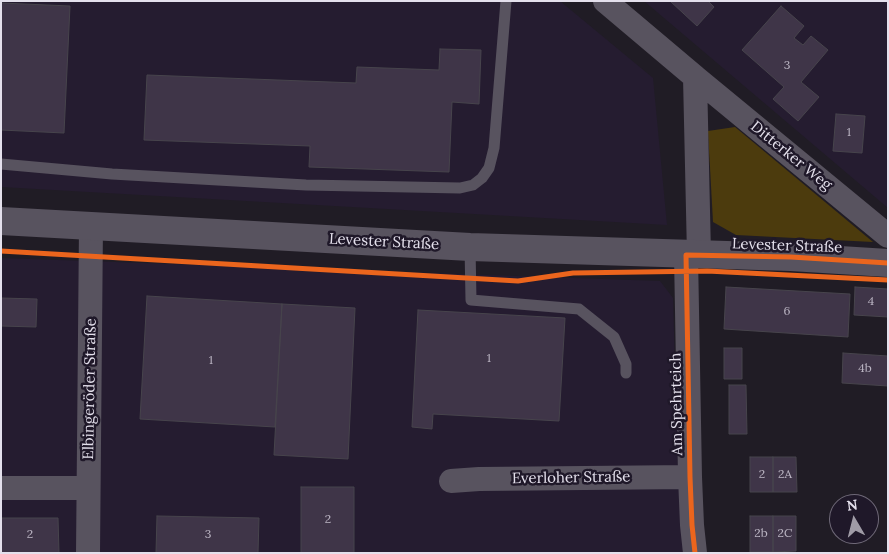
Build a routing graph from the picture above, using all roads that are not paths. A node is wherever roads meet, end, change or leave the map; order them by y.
1 (506, 1) edge
2 (605, 1) edge
3 (694, 77) junction
4 (1, 164) edge
5 (1, 221) edge
6 (91, 226) junction
7 (888, 236) edge
8 (470, 247) junction
9 (692, 255) junction
10 (888, 263) edge
11 (626, 373) dead end
12 (690, 477) junction
13 (452, 481) dead end
14 (1, 488) edge
15 (88, 488) junction
16 (88, 553) edge
17 (695, 553) edge

1 - 4 lane
2 - 3 street, Ditterker Weg
3 - 7 street, Ditterker Weg
3 - 9 street
5 - 6 street, Levester Straße
6 - 8 street, Levester Straße
6 - 15 street, Elbingeröder Straße
8 - 9 street, Levester Straße
8 - 11 lane
9 - 10 street, Levester Straße
9 - 12 street, Am Spehrteich
12 - 13 street, Everloher Straße
12 - 17 street, Am Spehrteich
14 - 15 street
15 - 16 street, Elbingeröder Straße

